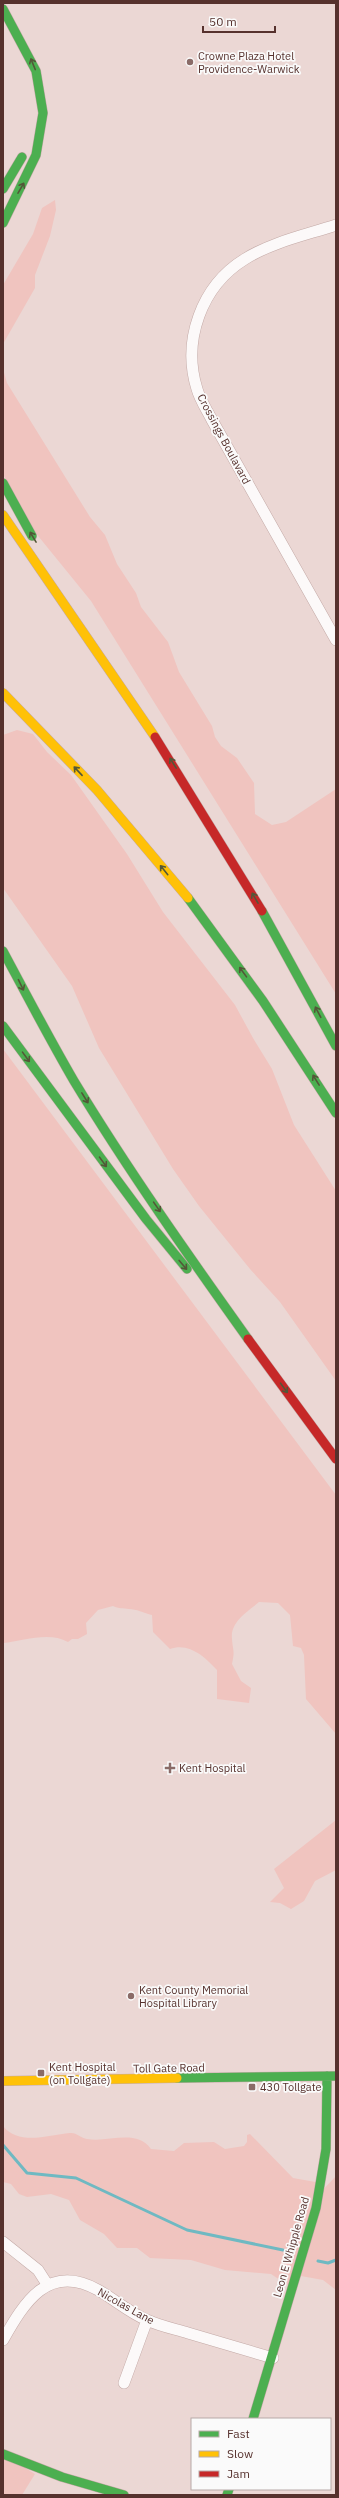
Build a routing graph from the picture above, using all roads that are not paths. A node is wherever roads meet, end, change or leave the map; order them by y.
1 (3, 9) edge
2 (25, 150) dead end
3 (3, 189) edge
4 (3, 223) edge
5 (336, 225) edge
6 (3, 483) edge
7 (3, 515) edge
8 (36, 543) dead end
9 (53, 570) dead end
10 (336, 640) edge
11 (118, 678) junction
12 (3, 694) edge
13 (3, 950) edge
14 (3, 1026) edge
15 (336, 1046) edge
16 (336, 1113) edge
17 (261, 1356) junction
18 (336, 1459) edge
19 (332, 2076) edge
20 (3, 2081) edge
21 (3, 2242) edge
22 (47, 2284) junction
23 (147, 2320) junction
24 (3, 2340) edge
25 (273, 2358) junction
26 (124, 2383) dead end
27 (253, 2418) edge
28 (3, 2454) edge
29 (124, 2495) edge

4 -> 1 main road
2 - 3 main road
5 - 10 street, Crossings Boulavard
8 -> 6 main road
7 - 11 main road
9 - 11 main road
15 -> 11 main road
16 -> 12 main road
13 -> 17 main road
14 -> 17 main road
17 -> 18 main road
19 - 20 main road, Toll Gate Road
19 - 25 main road, Leon E Whipple Road
21 - 22 street
22 - 23 street, Nicolas Lane
22 - 24 street
23 - 25 street, Nicolas Lane
23 - 26 street
25 - 27 main road, Leon E Whipple Road
28 - 29 main road

